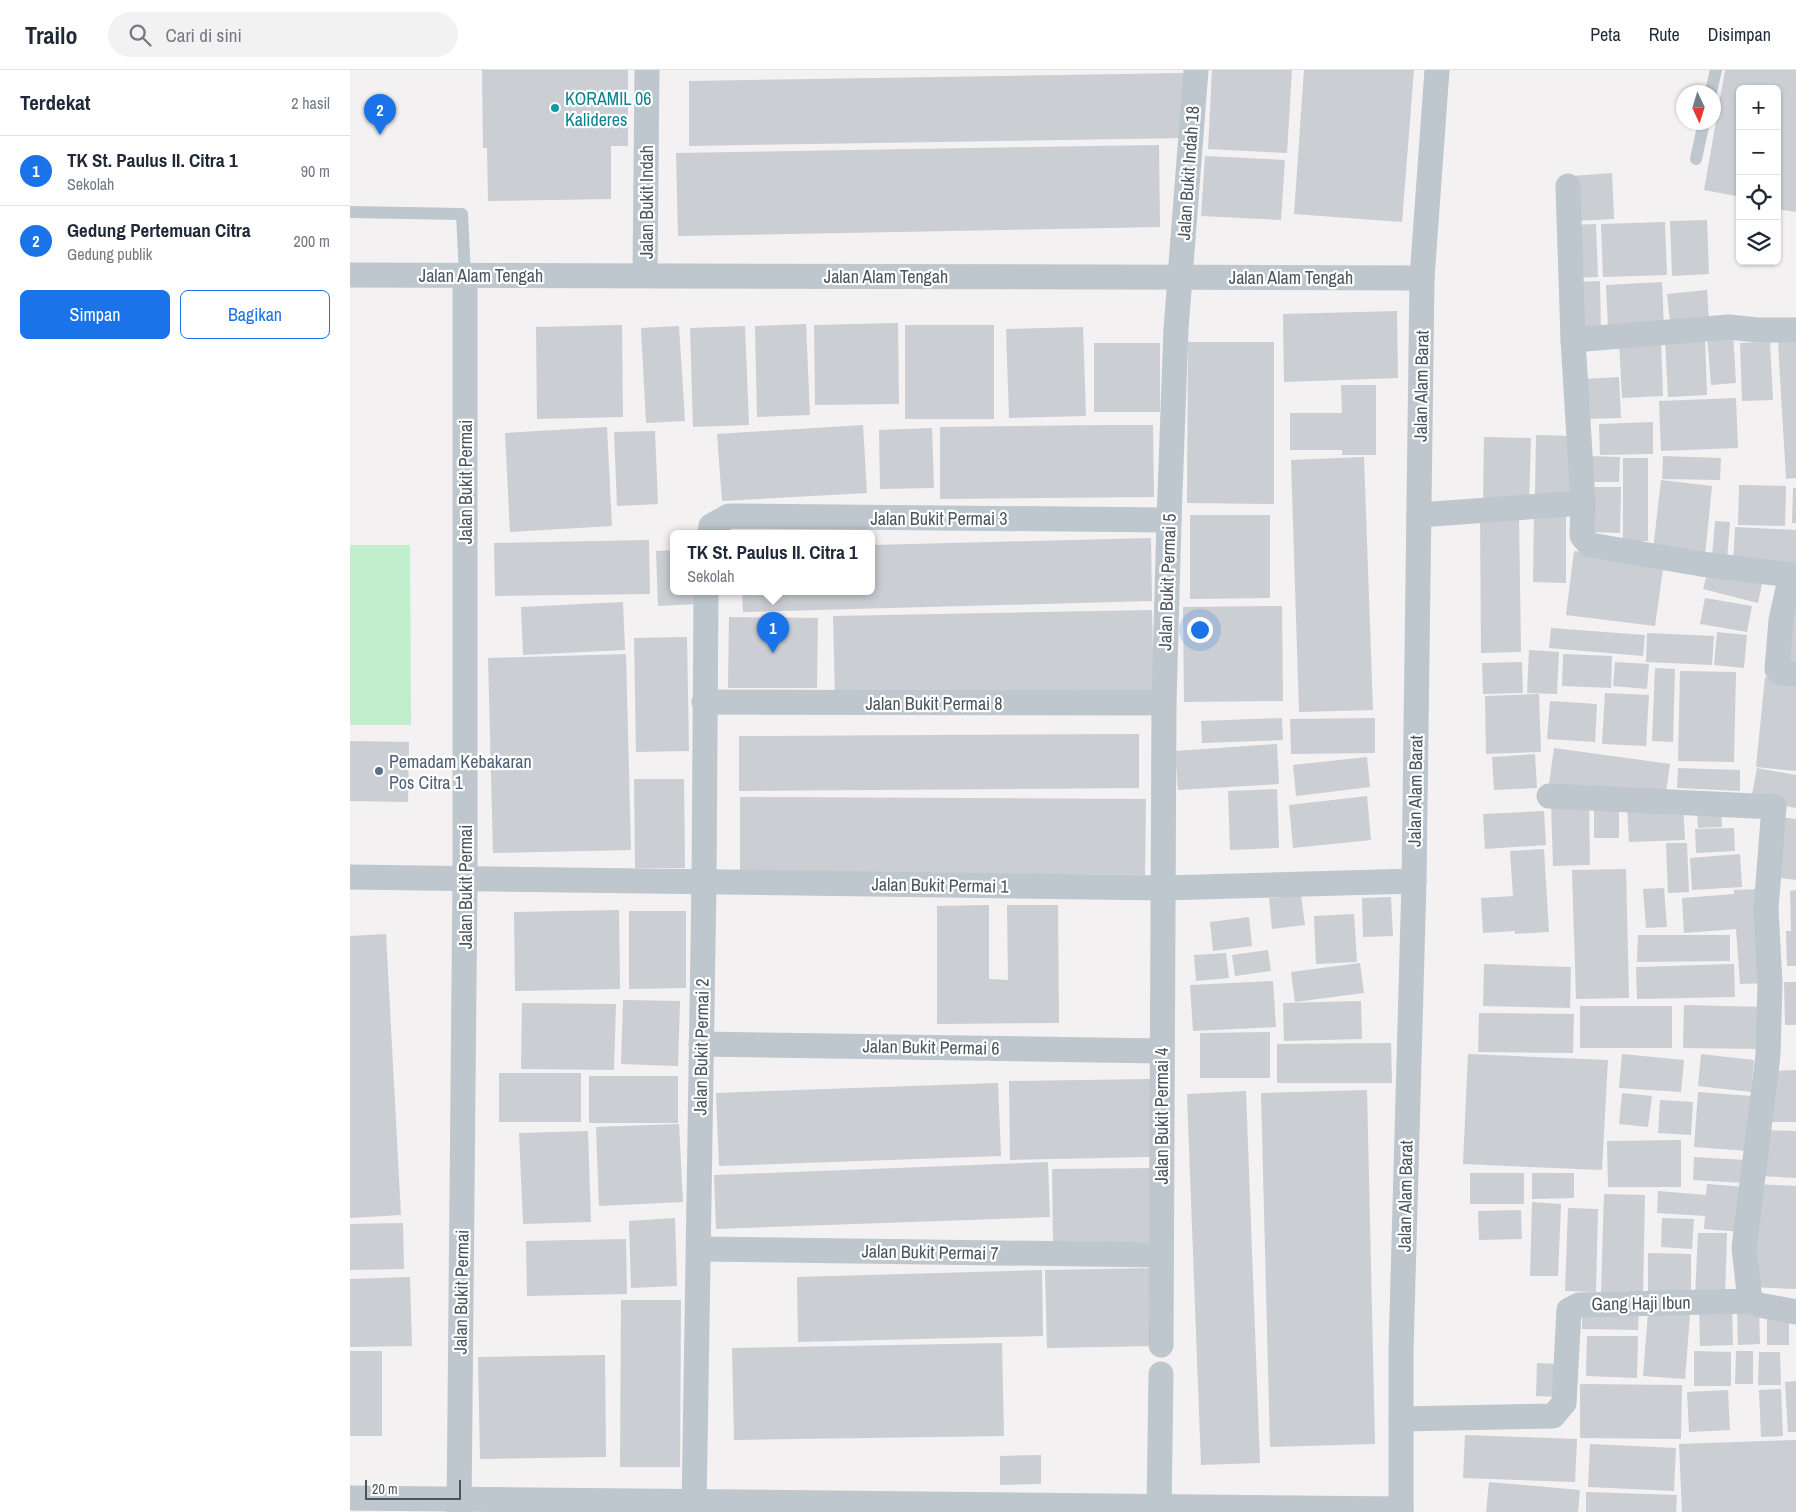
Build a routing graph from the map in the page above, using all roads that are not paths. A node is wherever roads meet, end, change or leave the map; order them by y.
1 (646, 70) edge
2 (1196, 70) edge
3 (1437, 70) edge
4 (1716, 70) edge
5 (1713, 85) edge
6 (1702, 130) edge
7 (1696, 159) dead end
8 (1568, 186) dead end
9 (350, 212) edge
10 (350, 275) edge
11 (645, 275) junction
12 (465, 276) junction
13 (1180, 276) junction
14 (1422, 278) junction
15 (1796, 330) edge
16 (1573, 340) junction
17 (1582, 503) junction
18 (1419, 515) junction
19 (1169, 520) junction
20 (710, 530) edge
21 (1793, 575) edge
22 (706, 595) edge
23 (1786, 671) edge
24 (704, 702) junction
25 (1164, 703) junction
26 (1549, 796) dead end
27 (350, 877) edge
28 (466, 878) junction
29 (1414, 881) junction
30 (704, 883) junction
31 (1164, 888) junction
32 (701, 1044) junction
33 (1161, 1051) junction
34 (698, 1249) junction
35 (1161, 1255) junction
36 (1750, 1301) junction
37 (1796, 1312) edge
38 (1161, 1345) dead end
39 (1161, 1374) dead end
40 (1401, 1418) junction
41 (350, 1498) edge
42 (459, 1505) edge
43 (694, 1507) edge
44 (1159, 1509) edge
45 (1353, 1510) edge
46 (1401, 1510) edge

1 - 11 street, Jalan Bukit Indah
2 - 13 street, Jalan Bukit Indah 18
3 - 14 street, Jalan Alam Barat
4 - 5 lane
6 - 7 lane
8 - 16 street
9 - 12 lane
10 - 12 street, Jalan Alam Tengah
11 - 12 street, Jalan Alam Tengah
11 - 13 street, Jalan Alam Tengah
12 - 28 street, Jalan Bukit Permai
13 - 14 street, Jalan Alam Tengah
13 - 19 street, Jalan Bukit Permai 5
14 - 18 street, Jalan Alam Barat
15 - 16 street
16 - 17 street
17 - 18 street
17 - 21 street
18 - 29 street, Jalan Alam Barat
19 - 20 street, Jalan Bukit Permai 3
19 - 25 street, Jalan Bukit Permai 5
21 - 23 street
22 - 24 street, Jalan Bukit Permai 2
24 - 25 street, Jalan Bukit Permai 8
24 - 30 street, Jalan Bukit Permai 2
25 - 31 street, Jalan Bukit Permai 5
26 - 36 street
27 - 28 street, Jalan Bukit Permai 1
28 - 30 street, Jalan Bukit Permai 1
28 - 42 street, Jalan Bukit Permai
29 - 31 street, Jalan Bukit Permai 1
29 - 40 street, Jalan Alam Barat
30 - 31 street, Jalan Bukit Permai 1
30 - 32 street, Jalan Bukit Permai 2
31 - 33 street, Jalan Bukit Permai 4
32 - 33 street, Jalan Bukit Permai 6
32 - 34 street, Jalan Bukit Permai 2
33 - 35 street, Jalan Bukit Permai 4
34 - 35 street, Jalan Bukit Permai 7
34 - 43 street, Jalan Bukit Permai 2
35 - 38 street, Jalan Bukit Permai 4
36 - 37 street, Gang Haji Ibun
36 - 40 street, Gang Haji Ibun
39 - 44 street
40 - 46 street, Jalan Alam Barat
41 - 42 street
42 - 43 street
43 - 44 street
44 - 45 street
45 - 46 street

